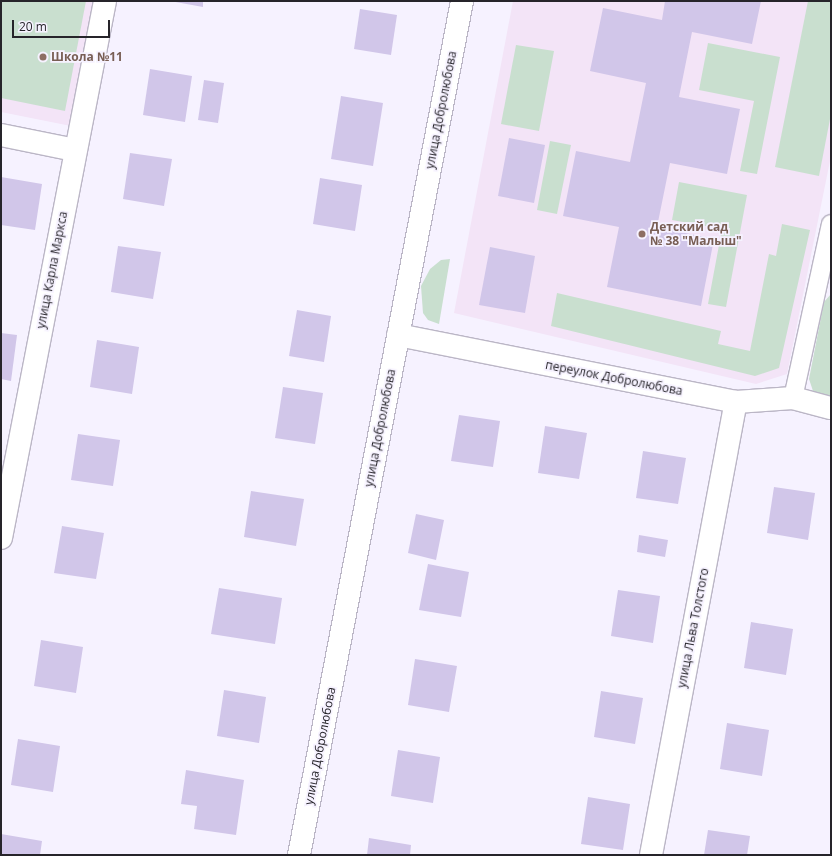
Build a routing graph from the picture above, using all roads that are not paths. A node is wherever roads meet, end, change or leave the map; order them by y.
1 (105, 1) edge
2 (462, 1) edge
3 (1, 135) edge
4 (75, 150) junction
5 (831, 224) edge
6 (398, 335) junction
7 (793, 398) junction
8 (736, 402) junction
9 (831, 408) edge
10 (1, 538) edge
11 (299, 855) edge
12 (651, 855) edge

1 - 4 street, улица Карла Маркса
2 - 6 street, улица Добролюбова
3 - 4 street
4 - 10 street, улица Карла Маркса
5 - 7 lane
6 - 8 street, переулок Добролюбова
6 - 11 street, улица Добролюбова
7 - 8 street, переулок Добролюбова
7 - 9 street, переулок Добролюбова
8 - 12 street, улица Льва Толстого

